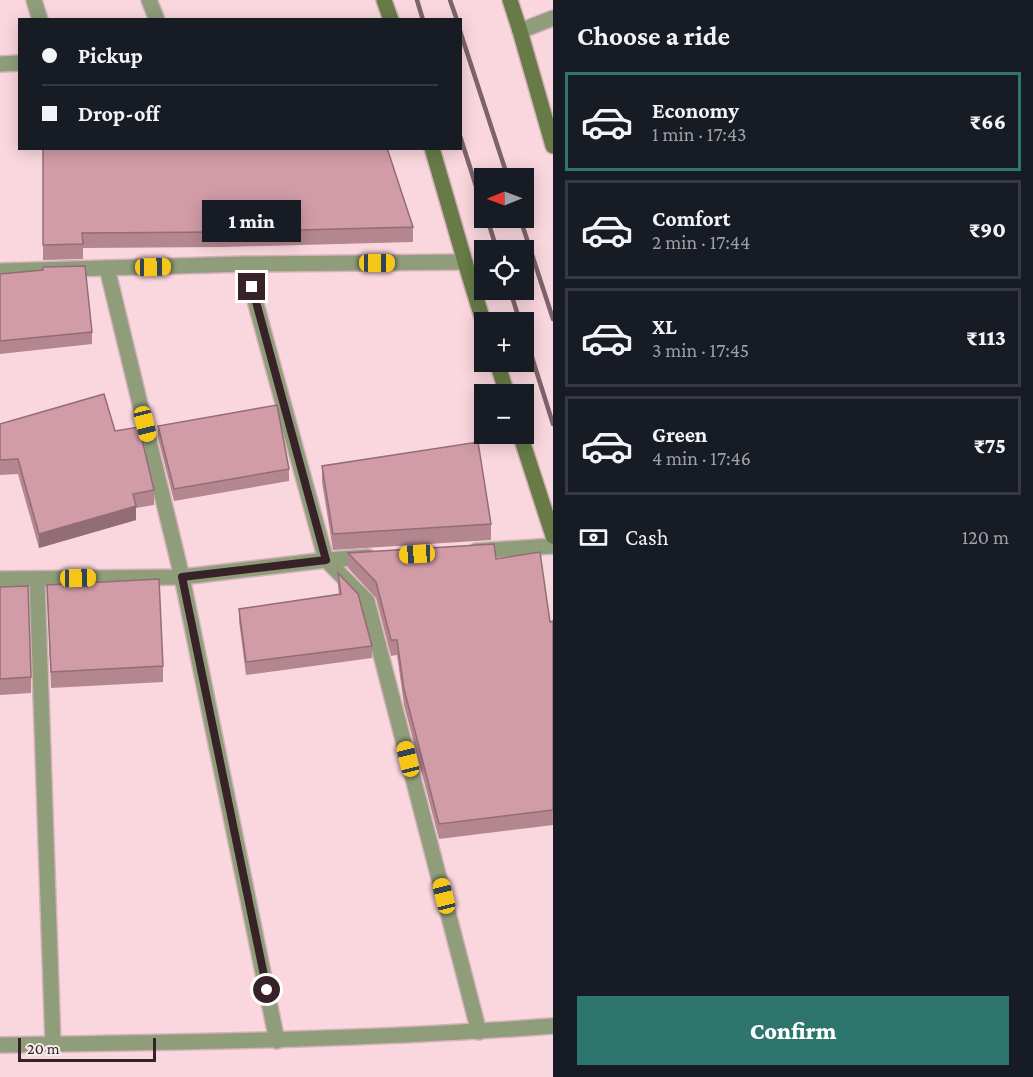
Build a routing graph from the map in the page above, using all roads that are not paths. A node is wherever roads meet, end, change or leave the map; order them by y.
1 (34, 0) edge
2 (149, 0) edge
3 (384, 0) edge
4 (510, 0) edge
5 (39, 18) edge
6 (156, 18) edge
7 (390, 18) edge
8 (553, 18) edge
9 (520, 31) junction
10 (18, 63) edge
11 (0, 64) edge
12 (553, 146) edge
13 (433, 150) edge
14 (465, 262) junction
15 (245, 264) junction
16 (107, 268) junction
17 (0, 270) edge
18 (480, 312) edge
19 (523, 444) edge
20 (553, 536) edge
21 (553, 546) edge
22 (458, 552) edge
23 (386, 556) edge
24 (326, 560) junction
25 (182, 577) junction
26 (0, 579) edge
27 (37, 579) junction
28 (553, 1026) edge
29 (479, 1032) junction
30 (277, 1041) junction
31 (53, 1044) junction
32 (0, 1045) edge

1 - 5 street
2 - 6 street
3 - 7 main road
4 - 9 main road
8 - 9 street
9 - 12 main road
10 - 11 street
13 - 14 main road
14 - 15 street
14 - 18 main road
15 - 16 street
15 - 24 street
16 - 17 street
16 - 25 street
19 - 20 main road
21 - 22 street
23 - 24 street
24 - 25 street
24 - 29 street
25 - 27 street
25 - 30 street
26 - 27 street
27 - 31 street
28 - 29 street
29 - 30 street
30 - 31 street
31 - 32 street

